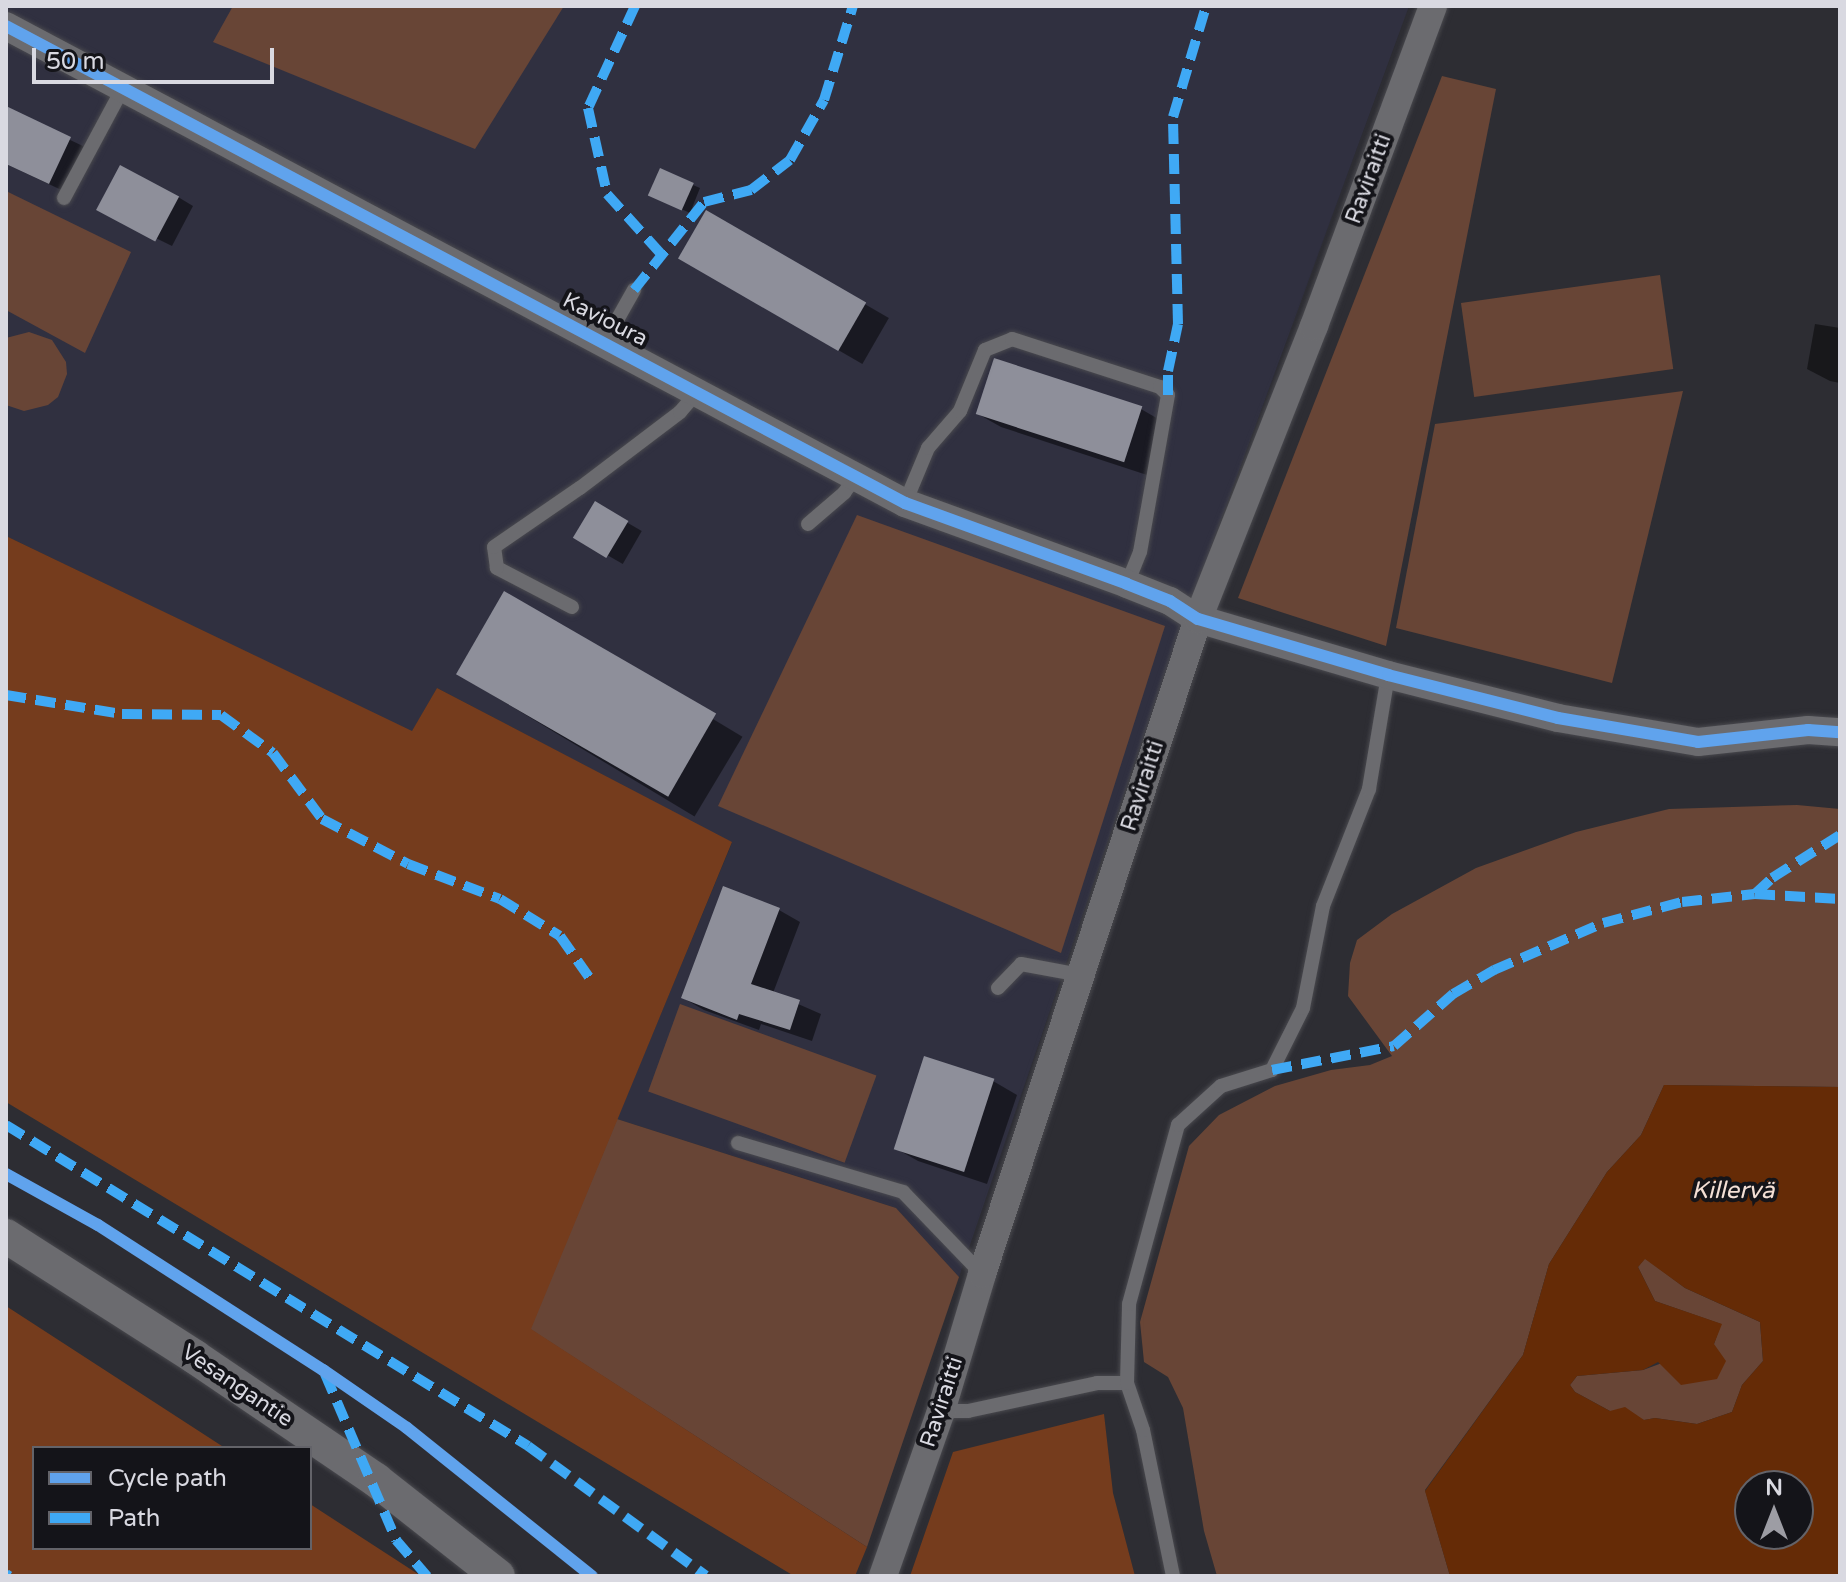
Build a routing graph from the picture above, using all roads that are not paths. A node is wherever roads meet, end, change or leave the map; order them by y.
1 (1433, 6) edge
2 (6, 26) edge
3 (122, 90) junction
4 (64, 198) dead end
5 (634, 290) dead end
6 (604, 343) junction
7 (698, 391) junction
8 (855, 478) junction
9 (905, 503) junction
10 (808, 524) dead end
11 (1127, 584) junction
12 (572, 607) dead end
13 (1198, 619) junction
14 (1388, 675) junction
15 (1840, 732) edge
16 (1081, 975) junction
17 (998, 988) dead end
18 (738, 1143) dead end
19 (6, 1236) edge
20 (982, 1274) junction
21 (1127, 1383) junction
22 (941, 1411) junction
23 (498, 1576) edge
24 (883, 1576) edge
25 (1173, 1576) edge

1 - 13 street, Raviraitti
2 - 3 street, Kavioura
3 - 4 lane
3 - 6 street, Kavioura
5 - 6 lane
6 - 7 street, Kavioura
7 - 8 street, Kavioura
7 - 12 lane
8 - 9 street, Kavioura
8 - 10 lane
9 - 11 street, Kavioura
9 - 11 lane
11 - 13 street, Kavioura
13 - 14 street, Kavioura
13 - 16 street, Raviraitti
14 - 15 street, Kavioura
14 - 21 lane
16 - 17 lane
16 - 20 street, Raviraitti
18 - 20 lane
19 - 23 street, Vesangantie
20 - 22 street, Raviraitti
21 - 22 lane
21 - 25 lane
22 - 24 street, Raviraitti

